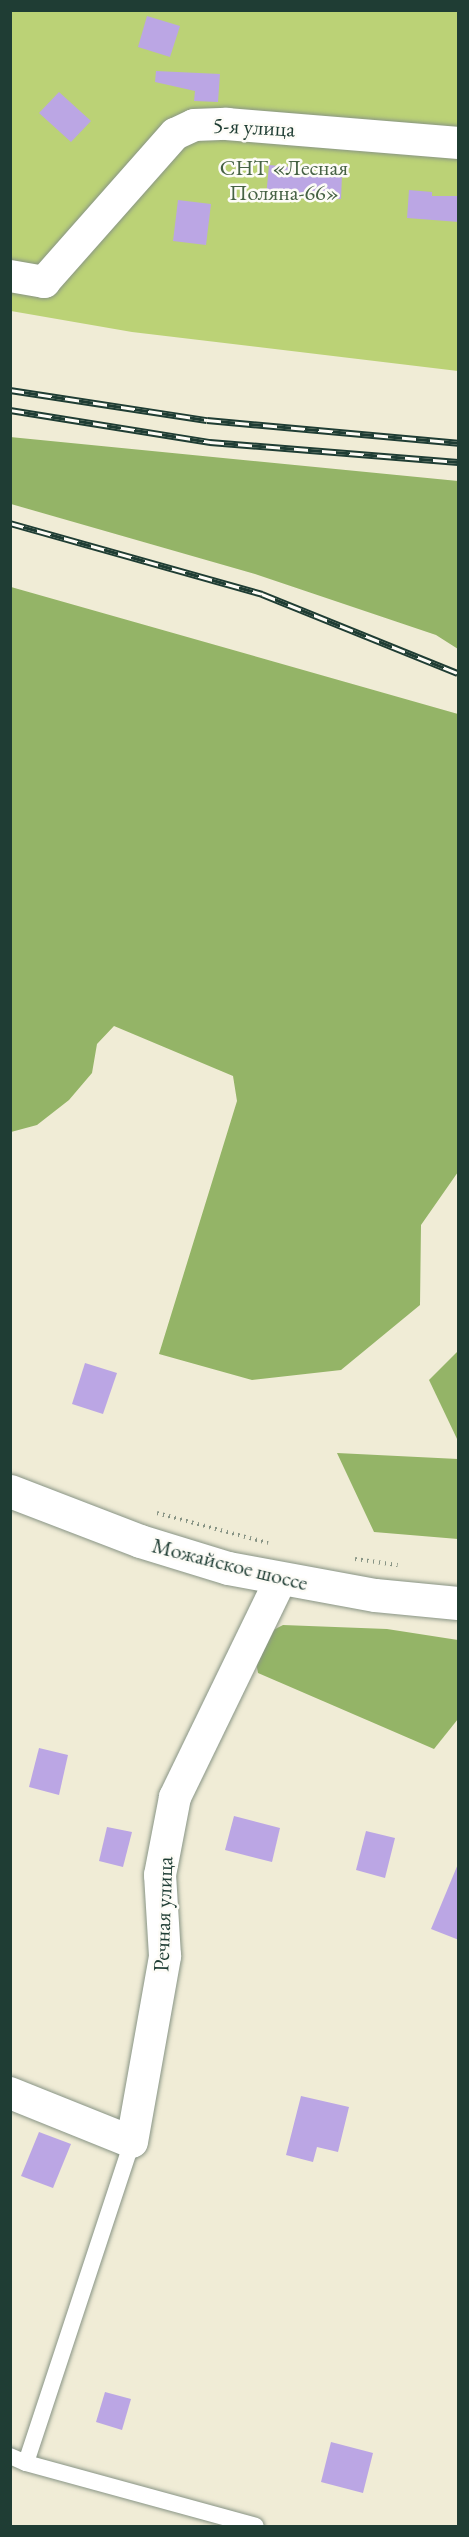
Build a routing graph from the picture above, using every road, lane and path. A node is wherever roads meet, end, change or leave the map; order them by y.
1 (459, 143) edge
2 (10, 276) edge
3 (10, 1491) edge
4 (149, 1510) dead end
5 (270, 1544) dead end
6 (352, 1558) dead end
7 (411, 1567) dead end
8 (281, 1579) junction
9 (459, 1603) edge
10 (10, 2093) edge
11 (132, 2142) junction
12 (18, 2460) edge
13 (256, 2526) edge

1 - 2 street, 5-я улица
3 - 8 main road, Можайское шоссе
4 - 5 path
6 - 7 path
8 - 9 main road, Можайское шоссе
8 - 11 street, Речная улица
10 - 11 street
11 - 12 lane
12 - 13 lane

